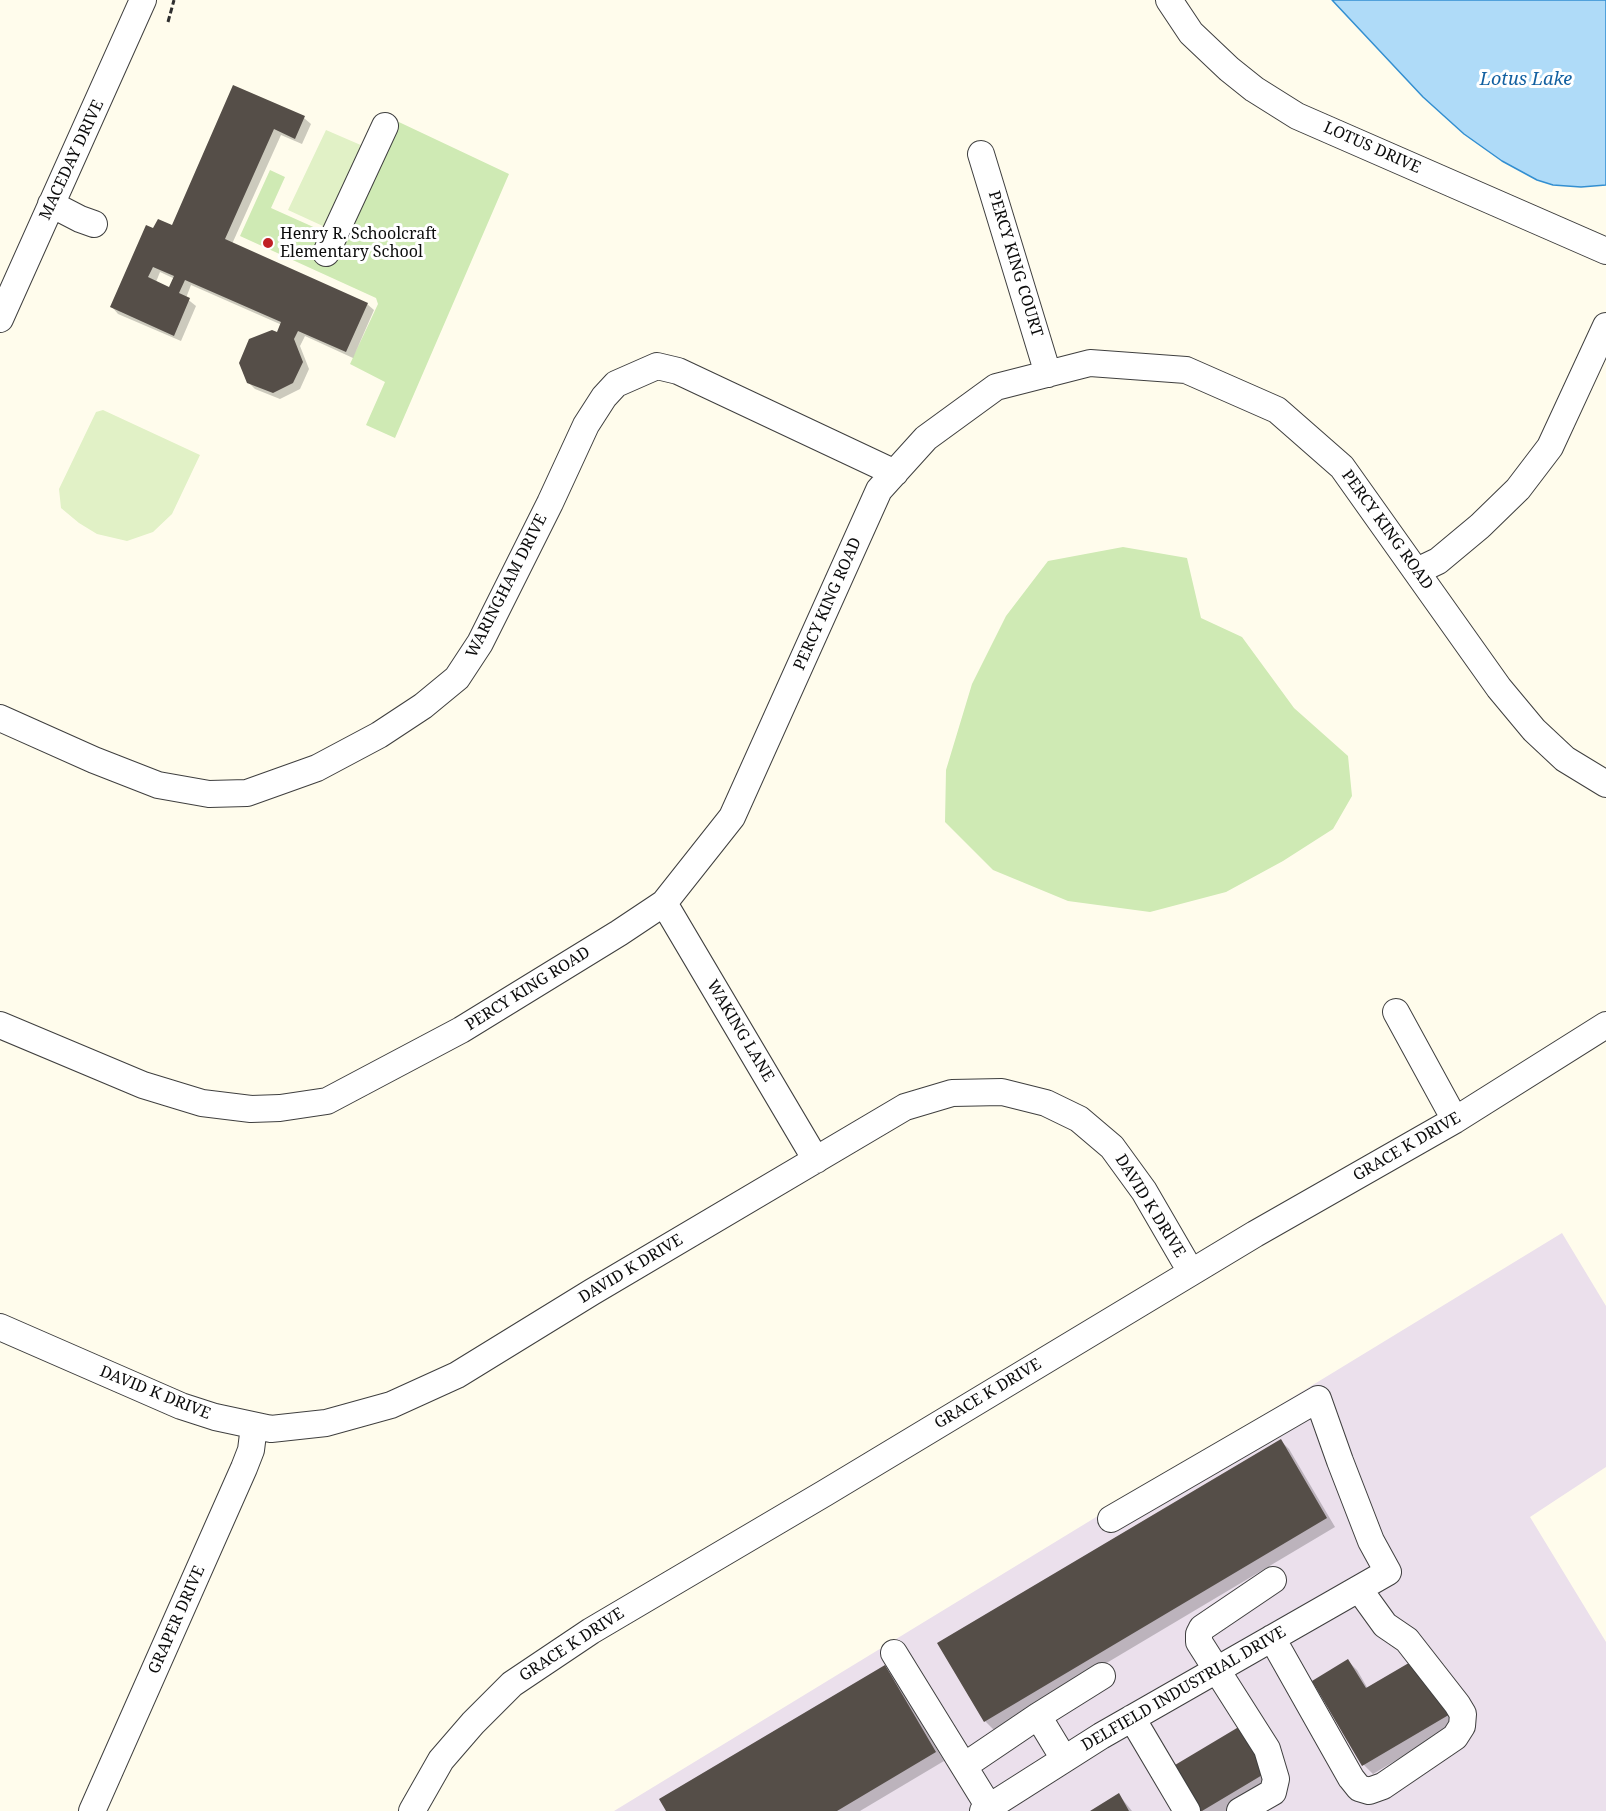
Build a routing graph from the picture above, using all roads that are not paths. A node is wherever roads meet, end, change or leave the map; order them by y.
1 (143, 0) edge
2 (1169, 0) edge
3 (385, 126) dead end
4 (981, 154) dead end
5 (51, 204) junction
6 (94, 224) dead end
7 (1606, 251) edge
8 (326, 253) dead end
9 (0, 319) edge
10 (1606, 326) edge
11 (1048, 374) junction
12 (895, 472) junction
13 (1417, 571) junction
14 (0, 718) edge
15 (1606, 784) edge
16 (664, 903) junction
17 (1396, 1012) dead end
18 (0, 1025) edge
19 (1606, 1025) edge
20 (1455, 1120) junction
21 (816, 1160) junction
22 (1191, 1272) junction
23 (0, 1327) edge
24 (254, 1426) junction
25 (1111, 1519) dead end
26 (1273, 1580) dead end
27 (1359, 1589) junction
28 (1272, 1638) junction
29 (894, 1653) dead end
30 (1216, 1670) junction
31 (1102, 1676) dead end
32 (1038, 1716) junction
33 (1132, 1718) junction
34 (1064, 1759) junction
35 (964, 1766) junction
36 (986, 1809) edge
37 (92, 1811) edge
38 (412, 1811) edge
39 (1187, 1811) edge
40 (1240, 1811) edge

1 - 5 street, MACEDAY DRIVE
2 - 7 street, LOTUS DRIVE
3 - 8 street
4 - 11 street, PERCY KING COURT
5 - 6 street
5 - 9 street, MACEDAY DRIVE
10 - 13 street
11 - 12 street, PERCY KING ROAD
11 - 13 street, PERCY KING ROAD
12 - 14 street, WARINGHAM DRIVE
12 - 16 street, PERCY KING ROAD
13 - 15 street, PERCY KING ROAD
16 - 18 street, PERCY KING ROAD
16 - 21 street, WAKING LANE
17 - 20 street
19 - 20 street, GRACE K DRIVE
20 - 22 street, GRACE K DRIVE
21 - 22 street, DAVID K DRIVE
21 - 24 street, DAVID K DRIVE
22 - 38 street, GRACE K DRIVE
23 - 24 street, DAVID K DRIVE
24 - 37 street, GRAPER DRIVE
25 - 27 street, DELFIELD INDUSTRIAL DRIVE
26 - 30 street
27 - 28 street, DELFIELD INDUSTRIAL DRIVE
27 - 28 street
28 - 30 street, DELFIELD INDUSTRIAL DRIVE
29 - 35 street
30 - 33 street, DELFIELD INDUSTRIAL DRIVE
30 - 40 street
31 - 32 street
32 - 34 street
32 - 35 street
33 - 34 street, DELFIELD INDUSTRIAL DRIVE
33 - 39 street
34 - 36 street, DELFIELD INDUSTRIAL DRIVE
35 - 36 street

